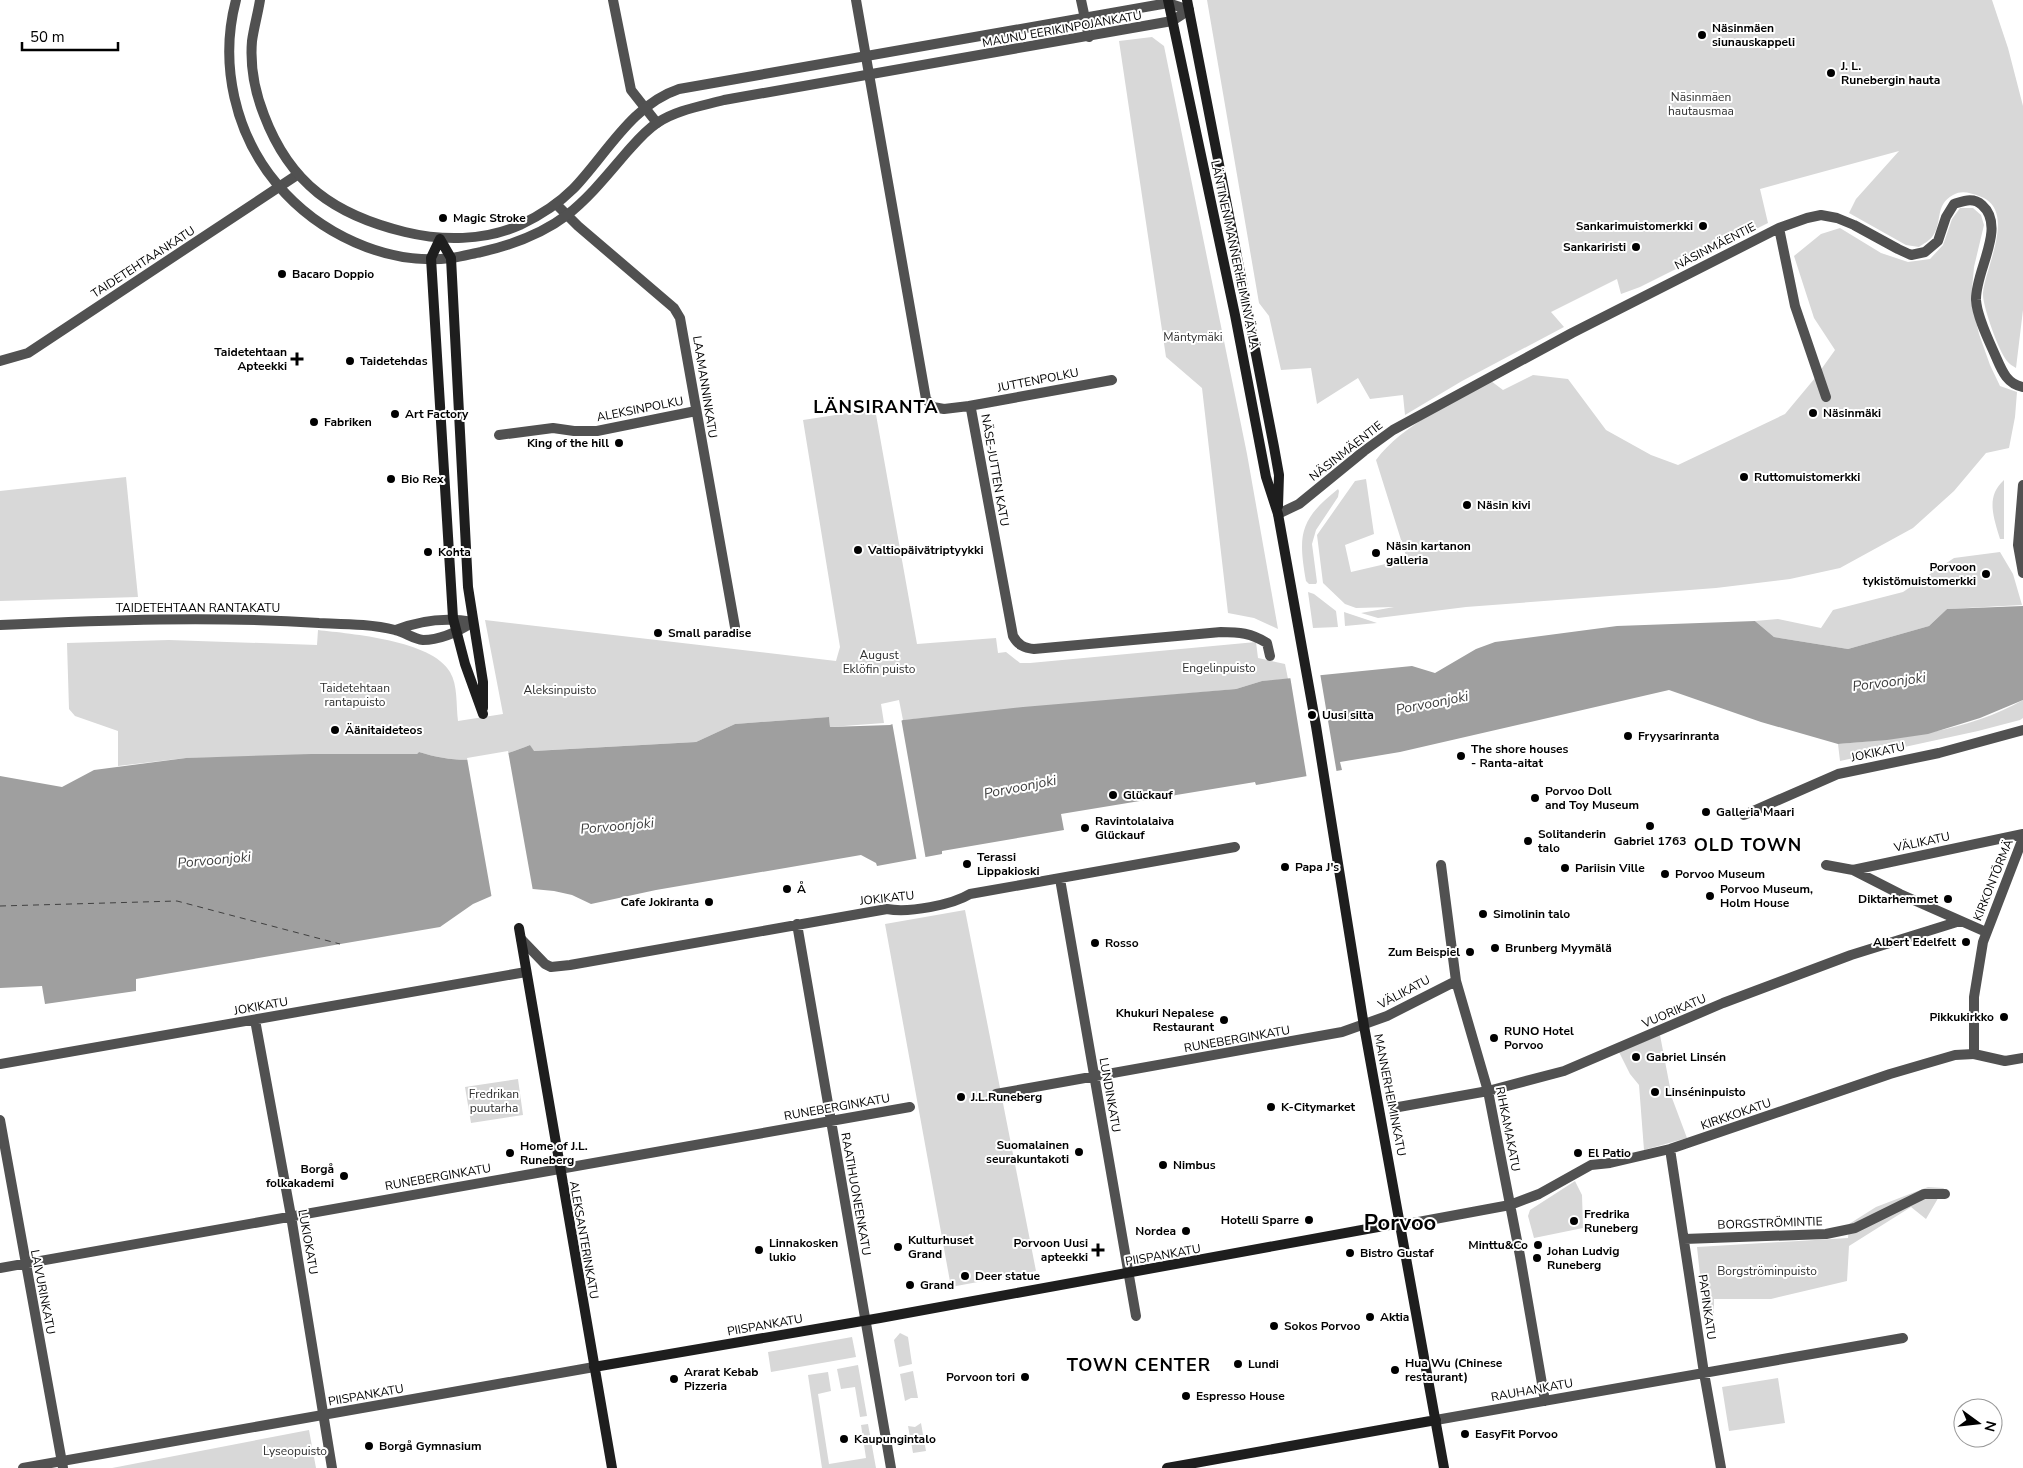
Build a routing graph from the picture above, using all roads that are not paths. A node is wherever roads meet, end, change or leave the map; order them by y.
1 (236, 0) edge
2 (260, 0) edge
3 (613, 0) edge
4 (856, 0) edge
5 (1081, 0) edge
6 (1168, 1) edge
7 (1188, 5) edge
8 (1084, 17) junction
9 (1172, 21) junction
10 (1088, 37) junction
11 (866, 56) junction
12 (870, 76) junction
13 (646, 106) junction
14 (657, 123) junction
15 (297, 175) junction
16 (279, 187) junction
17 (556, 204) junction
18 (566, 215) junction
19 (1778, 228) junction
20 (440, 238) junction
21 (431, 258) junction
22 (451, 258) junction
23 (0, 361) edge
24 (1112, 380) dead end
25 (2023, 387) edge
26 (1826, 397) dead end
27 (969, 406) junction
28 (696, 411) junction
29 (499, 435) dead end
30 (2023, 485) edge
31 (1278, 514) junction
32 (2023, 573) edge
33 (453, 618) junction
34 (473, 622) junction
35 (0, 625) edge
36 (735, 627) dead end
37 (396, 630) junction
38 (456, 632) junction
39 (1270, 656) dead end
40 (1316, 726) joint
41 (2023, 730) edge
42 (1744, 815) dead end
43 (2023, 834) edge
44 (2023, 838) edge
45 (1235, 847) dead end
46 (1826, 864) dead end
47 (1441, 865) dead end
48 (1853, 870) junction
49 (1060, 879) junction
50 (1960, 920) junction
51 (797, 924) junction
52 (519, 928) dead end
53 (1986, 932) junction
54 (521, 939) junction
55 (526, 972) junction
56 (1456, 981) junction
57 (255, 1020) junction
58 (1364, 1026) junction
59 (1974, 1054) junction
60 (2023, 1058) edge
61 (0, 1064) edge
62 (1094, 1077) junction
63 (1488, 1091) junction
64 (996, 1094) dead end
65 (910, 1107) dead end
66 (1393, 1108) dead end
67 (0, 1120) edge
68 (831, 1121) junction
69 (1670, 1149) junction
70 (559, 1168) junction
71 (1945, 1194) dead end
72 (1510, 1205) junction
73 (291, 1216) junction
74 (1400, 1223) junction
75 (1684, 1239) junction
76 (25, 1263) junction
77 (0, 1268) edge
78 (1129, 1274) junction
79 (1136, 1316) dead end
80 (864, 1321) junction
81 (1903, 1338) dead end
82 (594, 1367) junction
83 (1704, 1373) junction
84 (1545, 1401) junction
85 (323, 1415) junction
86 (1436, 1420) junction
87 (62, 1464) edge
88 (23, 1468) edge
89 (332, 1468) edge
90 (612, 1468) edge
91 (891, 1468) edge
92 (1167, 1468) edge
93 (1444, 1468) edge
94 (1721, 1468) edge

1 - 16 street, MAUNU EERIKINPOJANKATU
2 - 15 street, MAUNU EERIKINPOJANKATU
3 - 13 street
4 - 11 street
5 - 8 street
6 - 7 street, MAUNU EERIKINPOJANKATU
6 - 8 street, MAUNU EERIKINPOJANKATU
6 - 9 main road, LÄNTINEN MANNERHEIMINVÄYLÄ
7 - 9 street, MAUNU EERIKINPOJANKATU
7 - 31 main road, LÄNTINEN MANNERHEIMINVÄYLÄ
8 - 10 street
8 - 11 street, MAUNU EERIKINPOJANKATU
9 - 10 street, MAUNU EERIKINPOJANKATU
9 - 31 main road, LÄNTINEN MANNERHEIMINVÄYLÄ
10 - 12 street, MAUNU EERIKINPOJANKATU
11 - 12 street
11 - 13 street, MAUNU EERIKINPOJANKATU
12 - 14 street, MAUNU EERIKINPOJANKATU
12 - 27 street, NÄSE-JUTTEN KATU
13 - 14 street
13 - 17 street, MAUNU EERIKINPOJANKATU
14 - 18 street, MAUNU EERIKINPOJANKATU
15 - 16 street, TAIDETEHTAANKATU
15 - 20 street, MAUNU EERIKINPOJANKATU
16 - 21 street, MAUNU EERIKINPOJANKATU
16 - 23 street, TAIDETEHTAANKATU
17 - 18 street, LAAMANNINKATU
17 - 20 street, MAUNU EERIKINPOJANKATU
18 - 22 street, MAUNU EERIKINPOJANKATU
18 - 28 street, LAAMANNINKATU
19 - 25 street, NÄSINMÄENTIE
19 - 26 street
19 - 31 street, NÄSINMÄENTIE
20 - 21 main road
20 - 22 main road
21 - 22 street, MAUNU EERIKINPOJANKATU
21 - 33 main road
22 - 34 main road
24 - 27 street, JUTTENPOLKU
27 - 39 street, NÄSE-JUTTEN KATU
28 - 29 street, ALEKSINPOLKU
28 - 36 street, LAAMANNINKATU
30 - 32 street
31 - 40 main road, LÄNTINEN MANNERHEIMINVÄYLÄ
33 - 34 street, TAIDETEHTAAN RANTAKATU
33 - 37 street, TAIDETEHTAAN RANTAKATU
33 - 38 main road
34 - 38 street, TAIDETEHTAAN RANTAKATU
34 - 38 main road
35 - 37 street, TAIDETEHTAAN RANTAKATU
37 - 38 street, TAIDETEHTAAN RANTAKATU
40 - 58 main road, MANNERHEIMINKATU
41 - 42 street, JOKIKATU
43 - 48 street, VÄLIKATU
44 - 53 street, KIRKONTÖRMÄ
45 - 49 street, JOKIKATU
46 - 48 street, VÄLIKATU
47 - 56 street, RIHKAMAKATU
48 - 50 street
49 - 51 street, JOKIKATU
49 - 62 street, LUNDINKATU
50 - 53 street
50 - 63 street, VUORIKATU
51 - 54 street, JOKIKATU
51 - 68 street, RAATIHUONEENKATU
52 - 54 main road, ALEKSANTERINKATU
53 - 59 street, KIRKONTÖRMÄ
54 - 55 main road, ALEKSANTERINKATU
55 - 57 street, JOKIKATU
55 - 70 main road, ALEKSANTERINKATU
56 - 58 street, VÄLIKATU
56 - 63 street, RIHKAMAKATU
57 - 61 street, JOKIKATU
57 - 73 street, LUKIOKATU
58 - 62 street, RUNEBERGINKATU
58 - 74 main road, MANNERHEIMINKATU
59 - 60 street, KIRKKOKATU
59 - 69 street, KIRKKOKATU
62 - 64 street, RUNEBERGINKATU
62 - 78 street, LUNDINKATU
63 - 66 street, VUORIKATU
63 - 72 street, RIHKAMAKATU
65 - 68 street, RUNEBERGINKATU
67 - 76 street, LAIVURINKATU
68 - 70 street, RUNEBERGINKATU
68 - 80 street, RAATIHUONEENKATU
69 - 72 street, KIRKKOKATU
69 - 75 street, PAPINKATU
70 - 73 street, RUNEBERGINKATU
70 - 82 main road, ALEKSANTERINKATU
71 - 75 street, BORGSTRÖMINTIE
72 - 74 street, PIISPANKATU
72 - 84 street, RIHKAMAKATU
73 - 76 street, RUNEBERGINKATU
73 - 85 street, LUKIOKATU
74 - 78 main road, PIISPANKATU
74 - 86 main road, MANNERHEIMINKATU
75 - 83 street, PAPINKATU
76 - 77 street, RUNEBERGINKATU
76 - 87 street, LAIVURINKATU
78 - 79 street, LUNDINKATU
78 - 80 main road, PIISPANKATU
80 - 82 main road, PIISPANKATU
80 - 91 street, RAATIHUONEENKATU
81 - 83 street, RAUHANKATU
82 - 85 street, PIISPANKATU
82 - 90 main road, ALEKSANTERINKATU
83 - 84 street, RAUHANKATU
83 - 94 street, PAPINKATU
84 - 86 street, RAUHANKATU
85 - 87 street, PIISPANKATU
85 - 89 street, LUKIOKATU
86 - 92 main road, RAUHANKATU
86 - 93 main road, MANNERHEIMINKATU
87 - 88 street, PIISPANKATU

